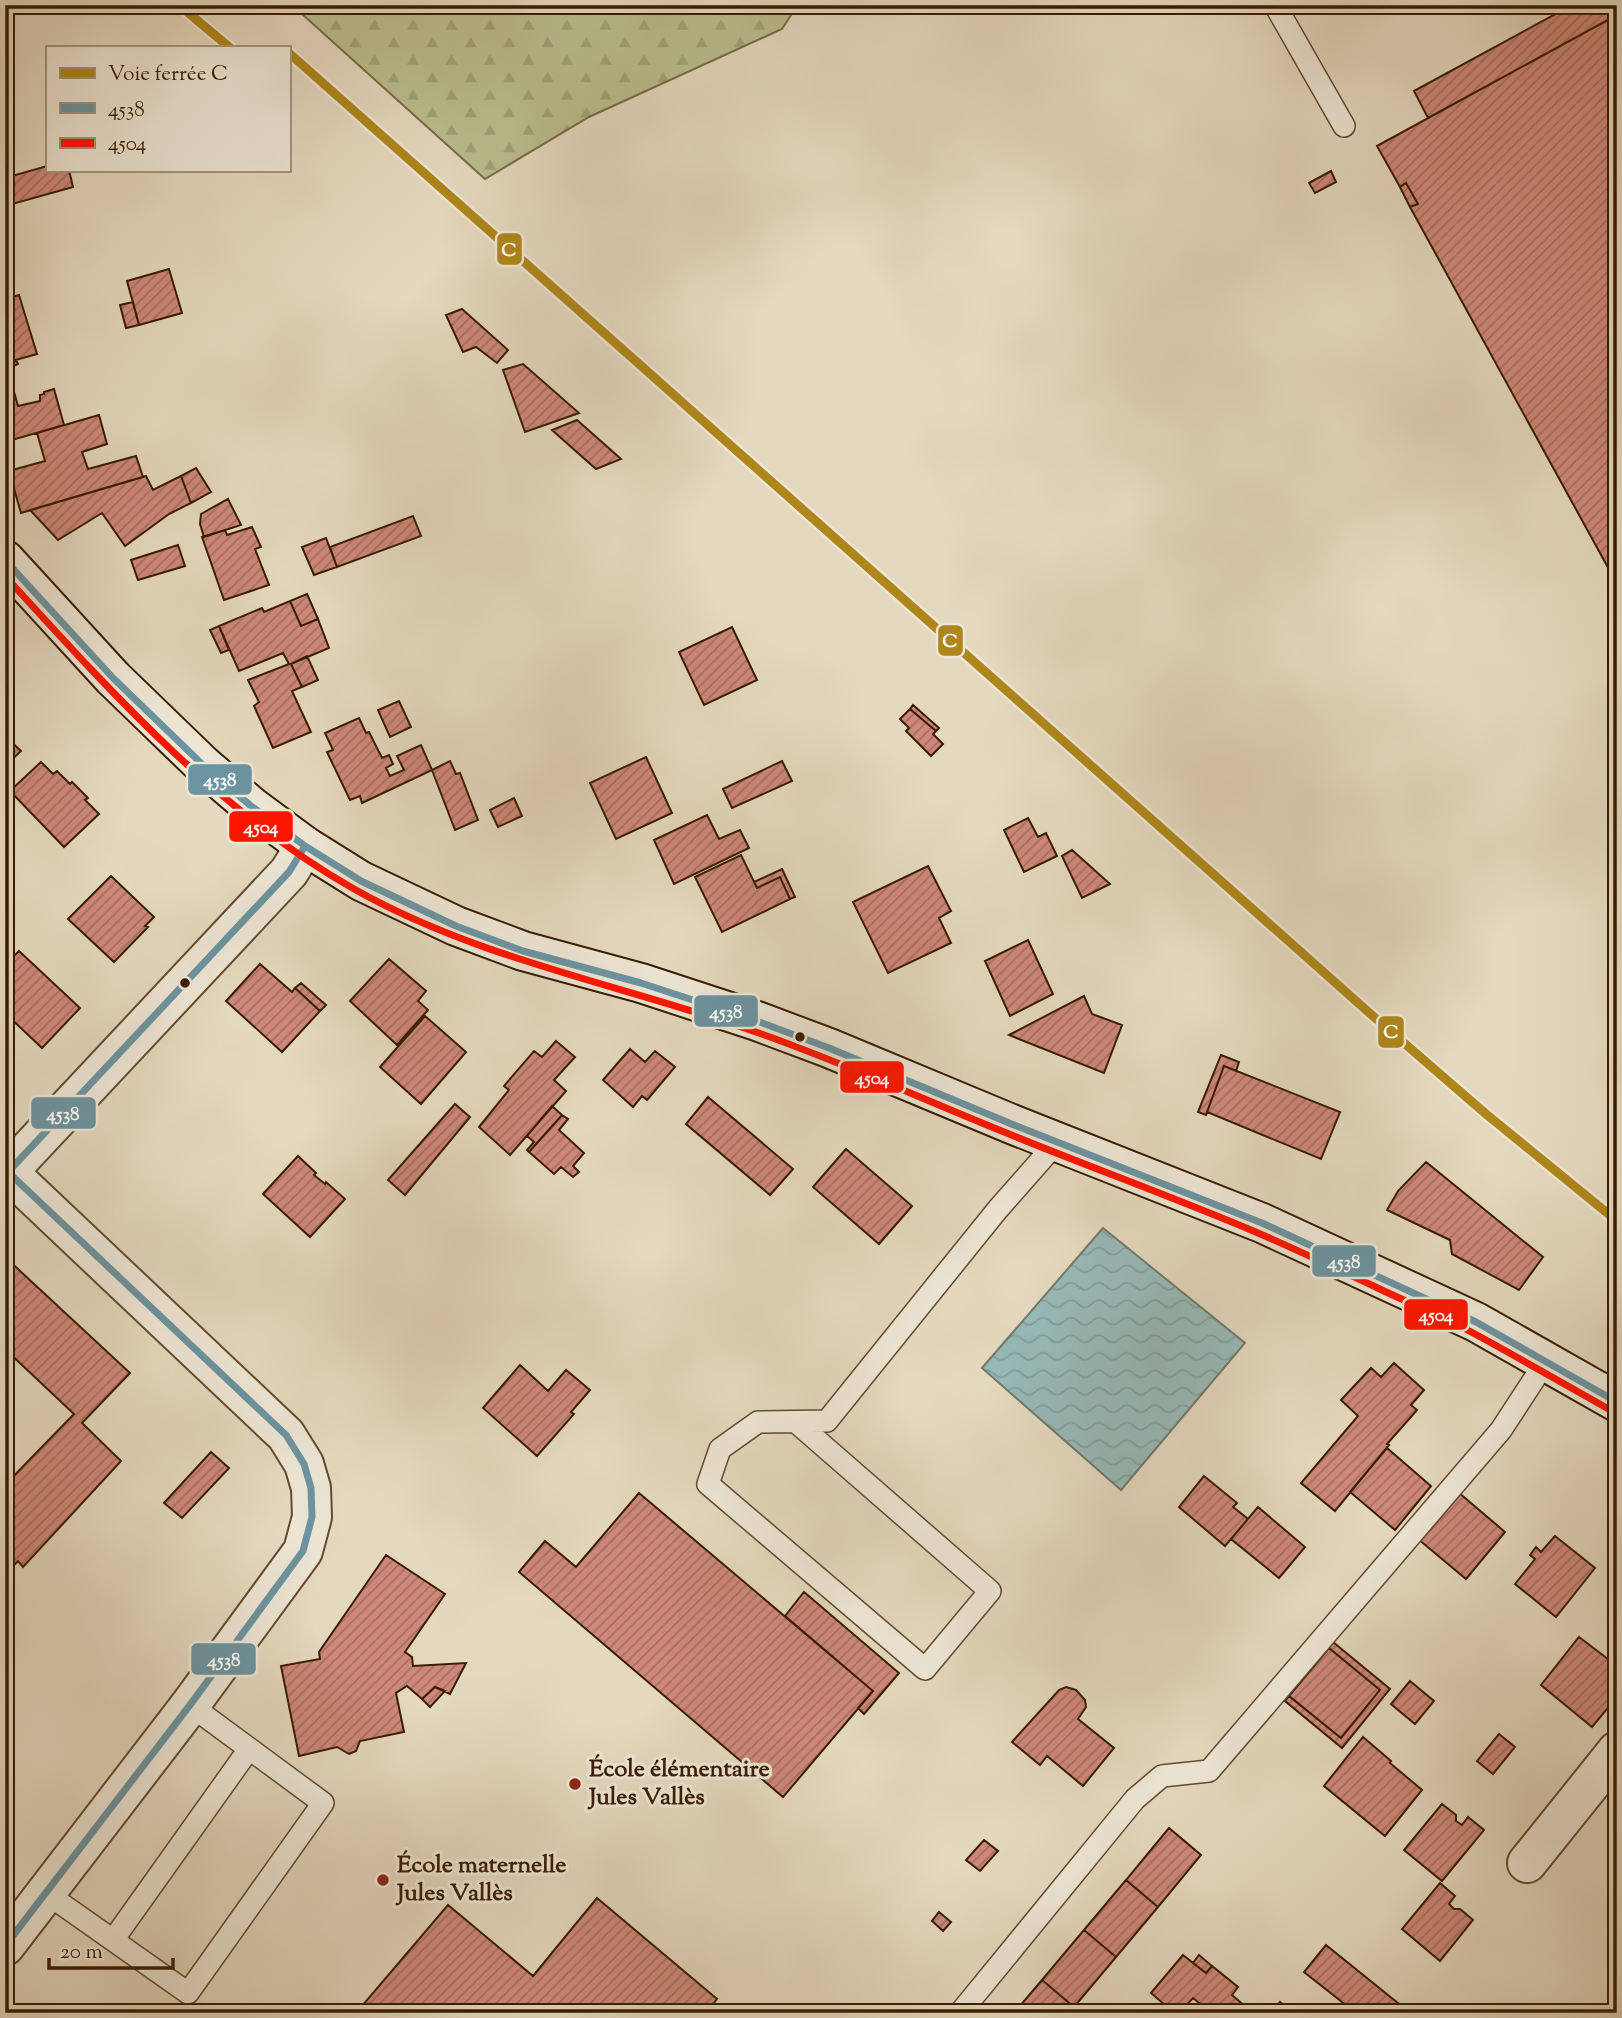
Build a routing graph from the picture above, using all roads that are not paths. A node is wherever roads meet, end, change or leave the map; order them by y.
1 (1275, 5) edge
2 (1344, 126) dead end
3 (5, 560) edge
4 (305, 846) junction
5 (1057, 1142) junction
6 (7, 1171) edge
7 (1546, 1361) junction
8 (1617, 1402) edge
9 (796, 1422) junction
10 (190, 1705) junction
11 (249, 1749) junction
12 (1617, 1751) edge
13 (1527, 1863) dead end
14 (46, 1893) junction
15 (113, 1940) junction
16 (5, 1946) edge
17 (960, 2013) edge

1 - 2 lane
3 - 4 main road
4 - 5 main road
4 - 6 main road
5 - 7 main road
5 - 9 lane
6 - 10 main road
7 - 8 main road
7 - 17 lane
9 - 9 lane
10 - 11 lane
10 - 14 main road
11 - 15 lane
11 - 15 lane
12 - 13 main road
14 - 15 lane
14 - 16 main road

